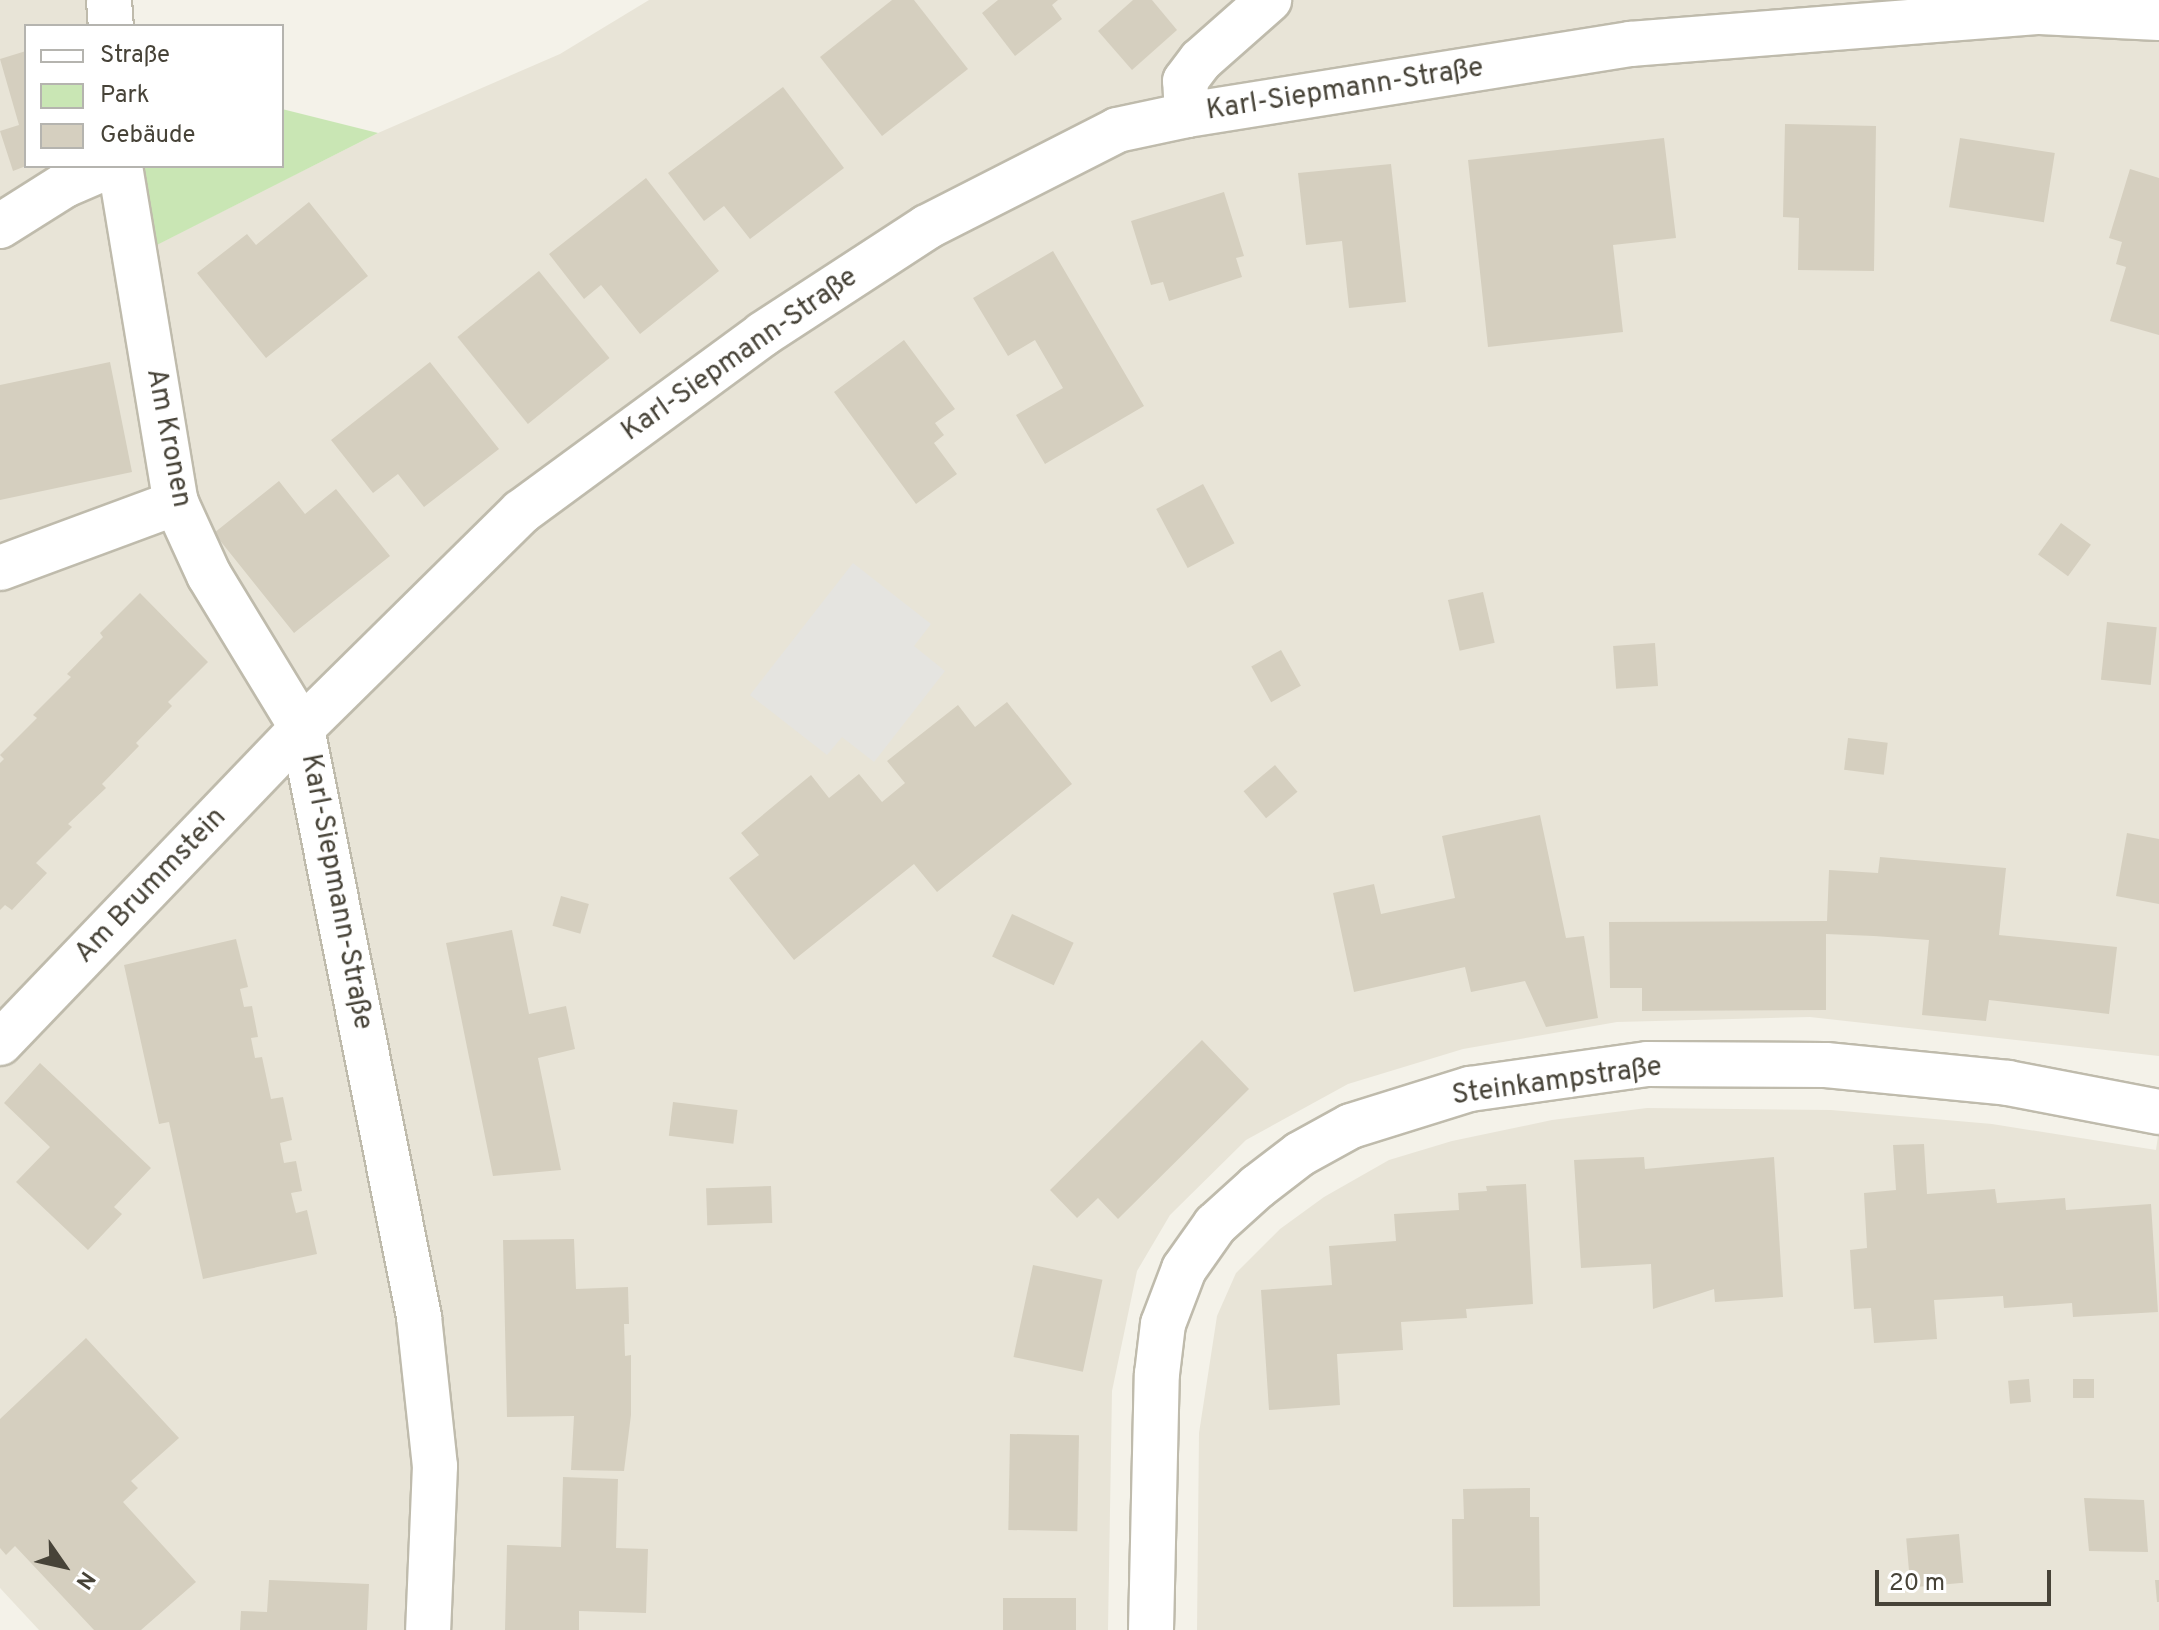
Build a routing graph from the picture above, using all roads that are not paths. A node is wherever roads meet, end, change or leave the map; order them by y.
1 (109, 0) edge
2 (1269, 0) edge
3 (2159, 18) edge
4 (111, 24) edge
5 (1187, 115) junction
6 (104, 168) edge
7 (120, 168) edge
8 (0, 226) edge
9 (176, 503) junction
10 (0, 568) edge
11 (302, 728) junction
12 (0, 1043) edge
13 (2159, 1112) edge
14 (428, 1630) edge
15 (1151, 1630) edge

1 - 4 street
2 - 5 street
3 - 5 street, Karl-Siepmann-Straße
5 - 11 street, Karl-Siepmann-Straße
6 - 8 street
7 - 9 street, Am Kronen
9 - 10 street
9 - 11 street, Am Kronen
11 - 12 street, Am Brummstein
11 - 14 street, Karl-Siepmann-Straße
13 - 15 street, Steinkampstraße

